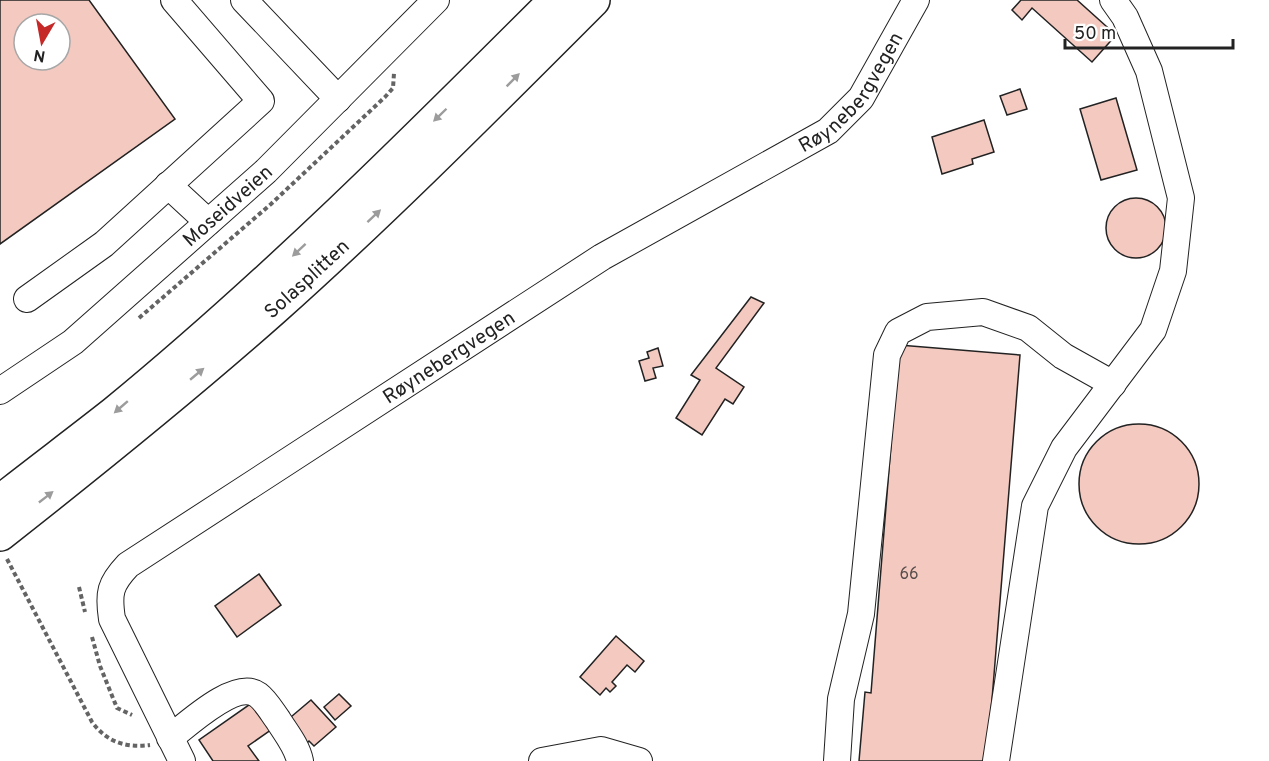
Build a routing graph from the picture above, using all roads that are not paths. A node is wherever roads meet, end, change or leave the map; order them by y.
1 (174, 0) edge
2 (244, 0) edge
3 (436, 0) edge
4 (556, 0) edge
5 (593, 0) edge
6 (916, 0) edge
7 (1113, 0) edge
8 (339, 99) junction
9 (168, 185) junction
10 (208, 222) junction
11 (27, 299) dead end
12 (1113, 384) junction
13 (0, 391) edge
14 (0, 502) edge
15 (3, 545) edge
16 (170, 738) junction
17 (543, 753) edge
18 (182, 761) edge
19 (300, 761) edge
20 (524, 761) edge
21 (639, 761) edge
22 (837, 761) edge
23 (996, 761) edge

1 - 9 street
2 - 8 street
3 - 8 street, Moseidveien
4 -> 14 highway, Solasplitten
15 -> 5 highway, Solasplitten
6 - 16 street, Røynebergvegen
7 - 12 street
8 - 10 street, Moseidveien
9 - 10 street
9 - 11 street
10 - 13 street, Moseidveien
12 - 22 street
12 - 23 street
16 - 18 street, Røynebergvegen
16 - 19 street
17 - 20 street
17 - 21 street

